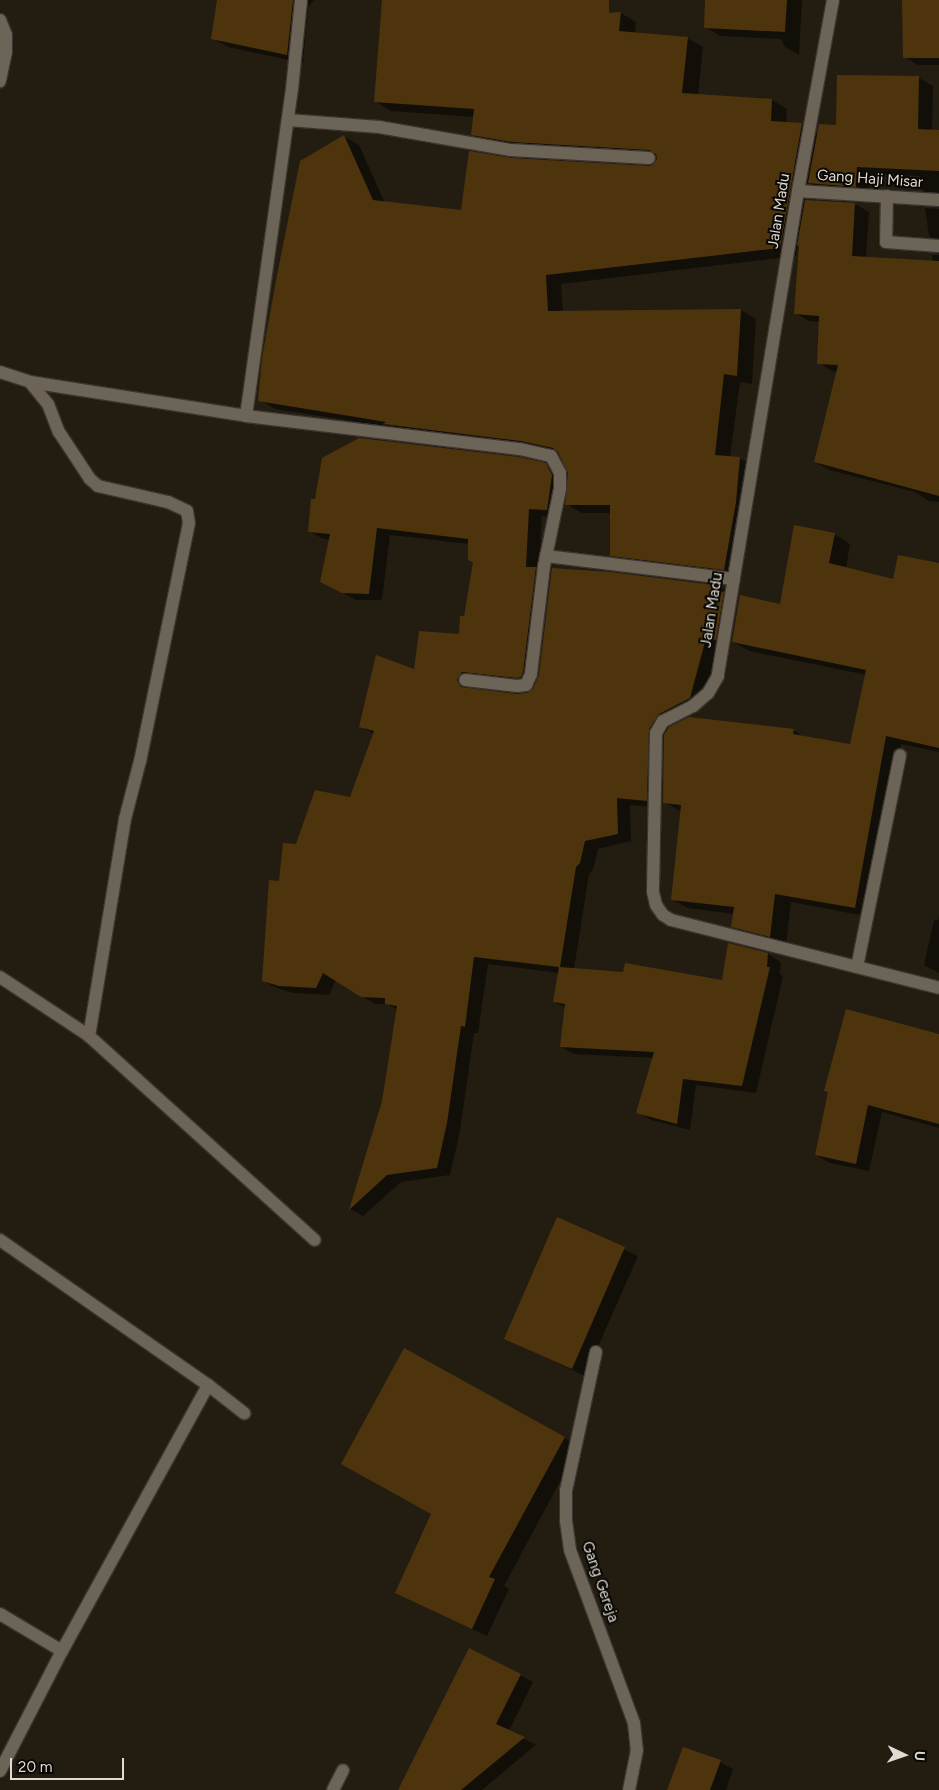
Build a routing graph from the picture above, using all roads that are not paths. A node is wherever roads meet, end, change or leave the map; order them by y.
1 (300, 0) edge
2 (833, 0) edge
3 (0, 20) edge
4 (0, 81) edge
5 (288, 120) junction
6 (649, 158) dead end
7 (798, 191) junction
8 (887, 196) junction
9 (939, 200) edge
10 (939, 246) edge
11 (0, 372) edge
12 (30, 382) junction
13 (246, 416) junction
14 (546, 556) junction
15 (734, 579) junction
16 (465, 680) dead end
17 (900, 755) dead end
18 (857, 967) junction
19 (0, 977) edge
20 (939, 988) edge
21 (89, 1036) junction
22 (0, 1240) edge
23 (315, 1240) dead end
24 (596, 1352) dead end
25 (208, 1385) junction
26 (244, 1413) dead end
27 (0, 1614) edge
28 (62, 1651) junction
29 (343, 1770) dead end
30 (0, 1771) edge
31 (333, 1790) edge
32 (629, 1790) edge

1 - 5 street
2 - 7 street, Jalan Madu
3 - 4 street
5 - 6 street
5 - 13 street
7 - 8 street, Gang Haji Misar
7 - 15 street, Jalan Madu
8 - 9 street, Gang Haji Misar
8 - 10 street
11 - 12 street
12 - 13 street
12 - 21 street
13 - 14 street
14 - 15 street
14 - 16 street
15 - 18 street, Jalan Madu
17 - 18 street
18 - 20 street, Jalan Madu
19 - 21 street
21 - 23 street
22 - 25 street
24 - 32 street, Gang Gereja
25 - 26 street
25 - 28 street
27 - 28 street
28 - 30 street
29 - 31 street

